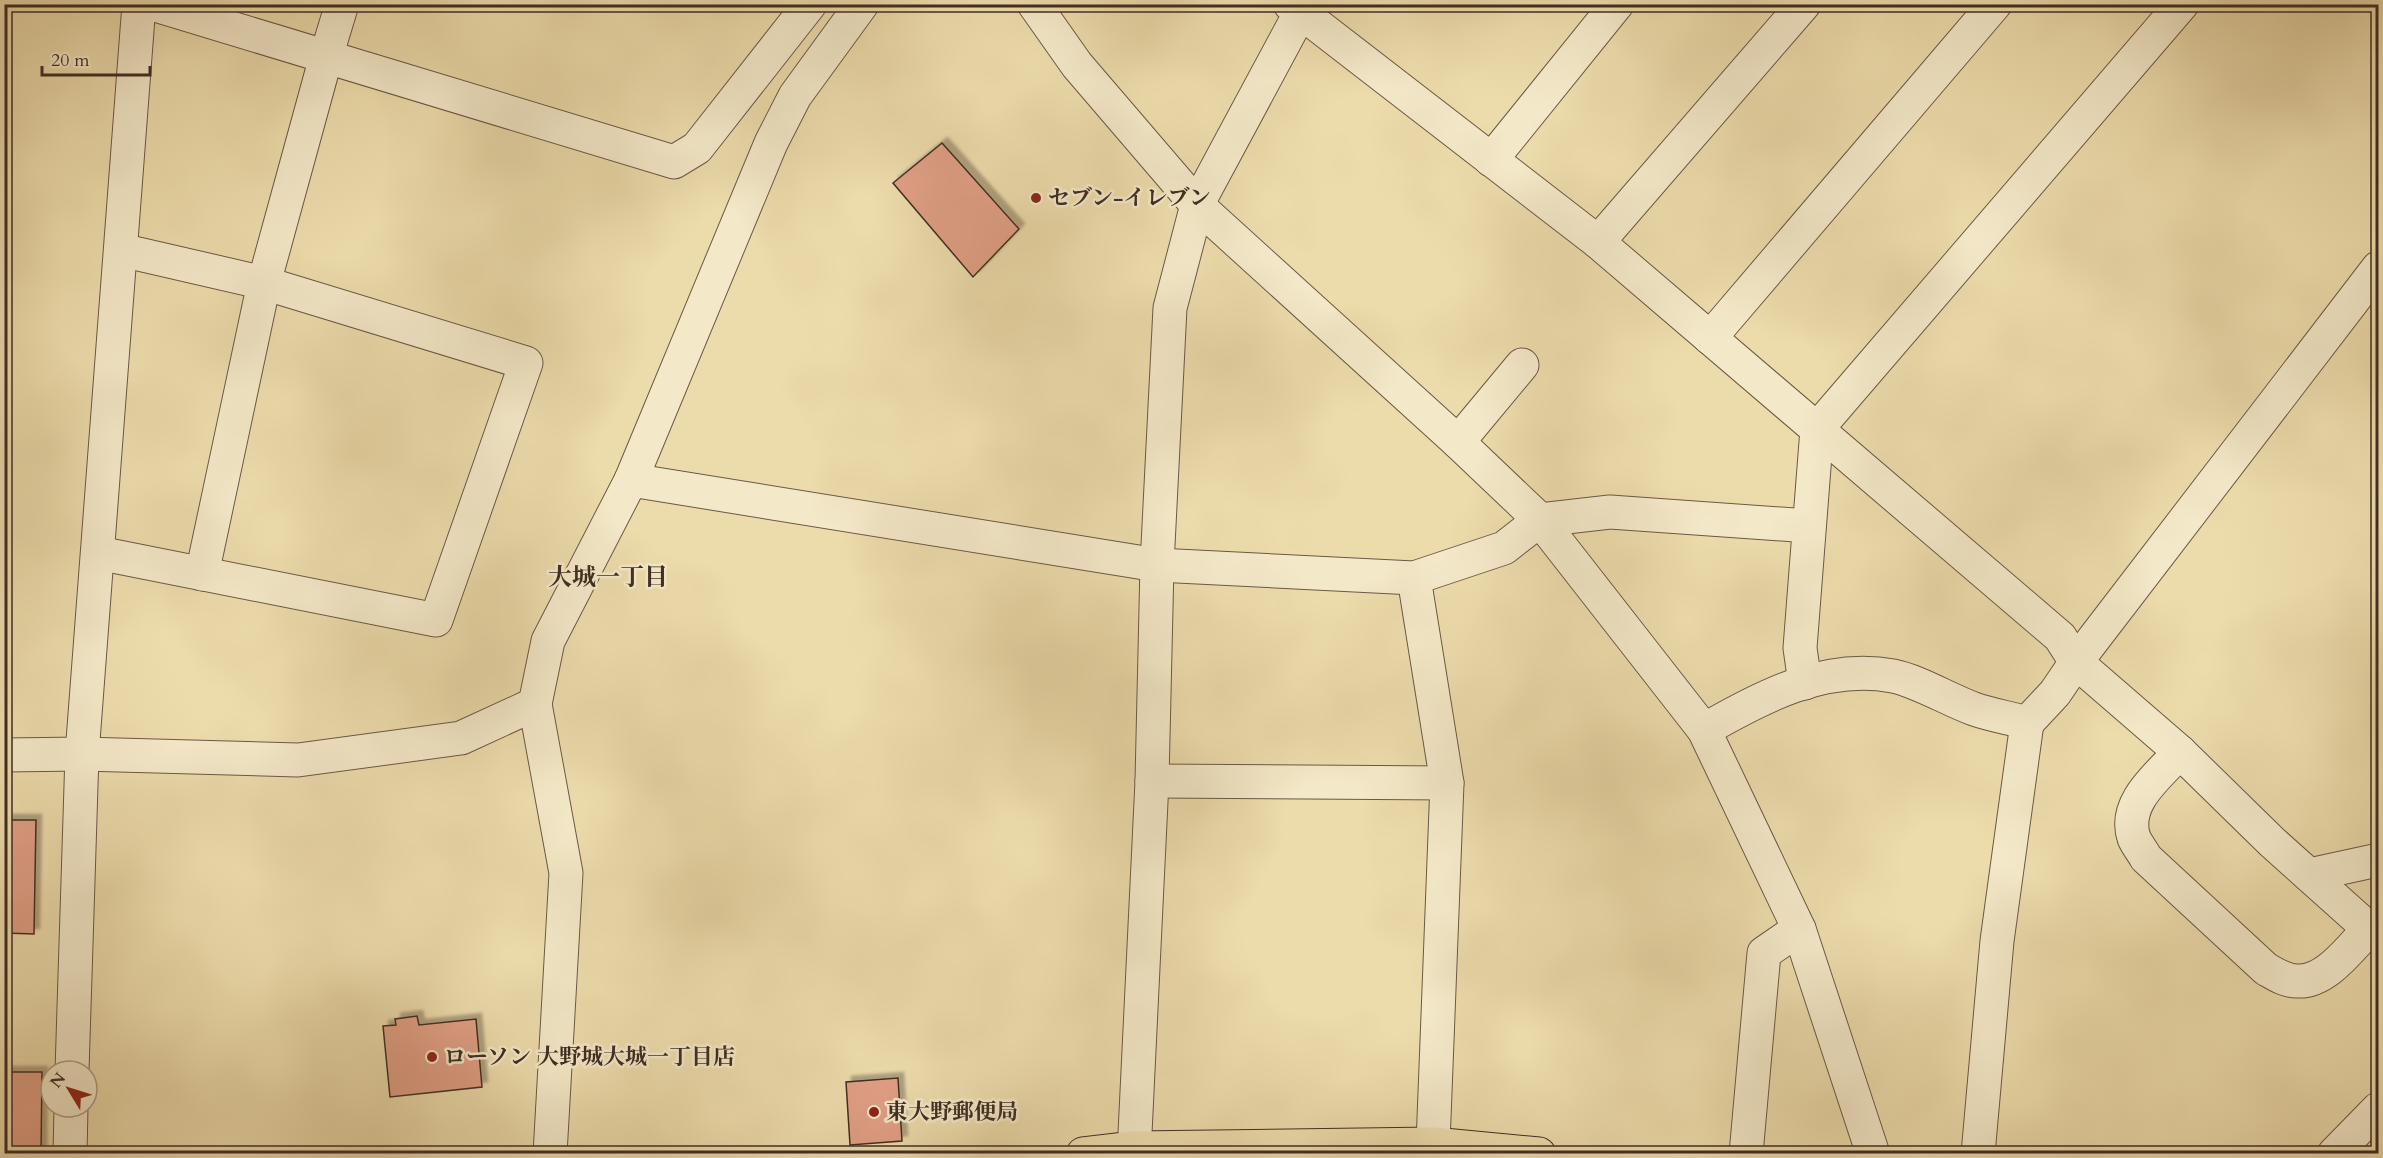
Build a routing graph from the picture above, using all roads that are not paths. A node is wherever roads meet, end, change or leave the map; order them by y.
1 (139, 4) edge
2 (153, 4) edge
3 (342, 4) edge
4 (810, 4) edge
5 (862, 4) edge
6 (1034, 4) edge
7 (1617, 4) edge
8 (1804, 4) edge
9 (1995, 4) edge
10 (2182, 4) edge
11 (1299, 8) edge
12 (326, 57) junction
13 (1491, 160) junction
14 (1197, 206) junction
15 (1598, 242) junction
16 (121, 250) junction
17 (2379, 268) edge
18 (264, 283) junction
19 (1710, 338) junction
20 (1522, 365) dead end
21 (1817, 429) junction
22 (1458, 442) junction
23 (631, 480) junction
24 (1540, 520) junction
25 (1809, 526) junction
26 (98, 553) junction
27 (1157, 565) junction
28 (202, 574) junction
29 (1414, 578) junction
30 (2076, 662) junction
31 (1805, 683) junction
32 (535, 704) junction
33 (2027, 723) junction
34 (1704, 730) junction
35 (2180, 752) junction
36 (82, 754) junction
37 (4, 755) edge
38 (1152, 781) junction
39 (1447, 783) junction
40 (2379, 860) edge
41 (2310, 875) junction
42 (1799, 929) junction
43 (2374, 933) edge
44 (72, 1059) edge
45 (2379, 1109) edge
46 (70, 1119) edge
47 (1433, 1144) junction
48 (1134, 1151) edge
49 (1537, 1153) edge
50 (69, 1154) edge
51 (550, 1154) edge
52 (1083, 1154) edge
53 (1746, 1154) edge
54 (1873, 1154) edge
55 (1978, 1154) edge
56 (2334, 1154) edge

1 - 16 street
2 - 12 street
3 - 12 street
4 - 12 street
5 - 23 street
6 - 14 street
7 - 13 street
8 - 15 street
9 - 19 street
10 - 21 street
11 - 13 street
11 - 14 street
12 - 18 street
13 - 15 street
14 - 22 street
14 - 27 street
15 - 19 street
16 - 18 street
16 - 26 street
17 - 30 street
18 - 28 street
18 - 28 street
19 - 21 street
20 - 22 street
21 - 25 street
21 - 30 street
22 - 24 street
23 - 27 street
23 - 32 street
24 - 25 street
24 - 29 street
24 - 34 street
25 - 31 street
26 - 28 street
26 - 36 street
27 - 29 street
27 - 38 street
29 - 39 street
30 - 33 street
30 - 35 street
31 - 33 street
31 - 34 street
32 - 36 street
32 - 51 street
33 - 55 street
34 - 42 street
35 - 41 street
35 - 43 street
36 - 37 street
36 - 44 street
38 - 39 street
38 - 48 street
39 - 47 street
40 - 41 street
41 - 43 street
42 - 53 street
42 - 54 street
45 - 56 street
46 - 50 street
47 - 48 main road
47 - 49 main road
48 - 52 main road

